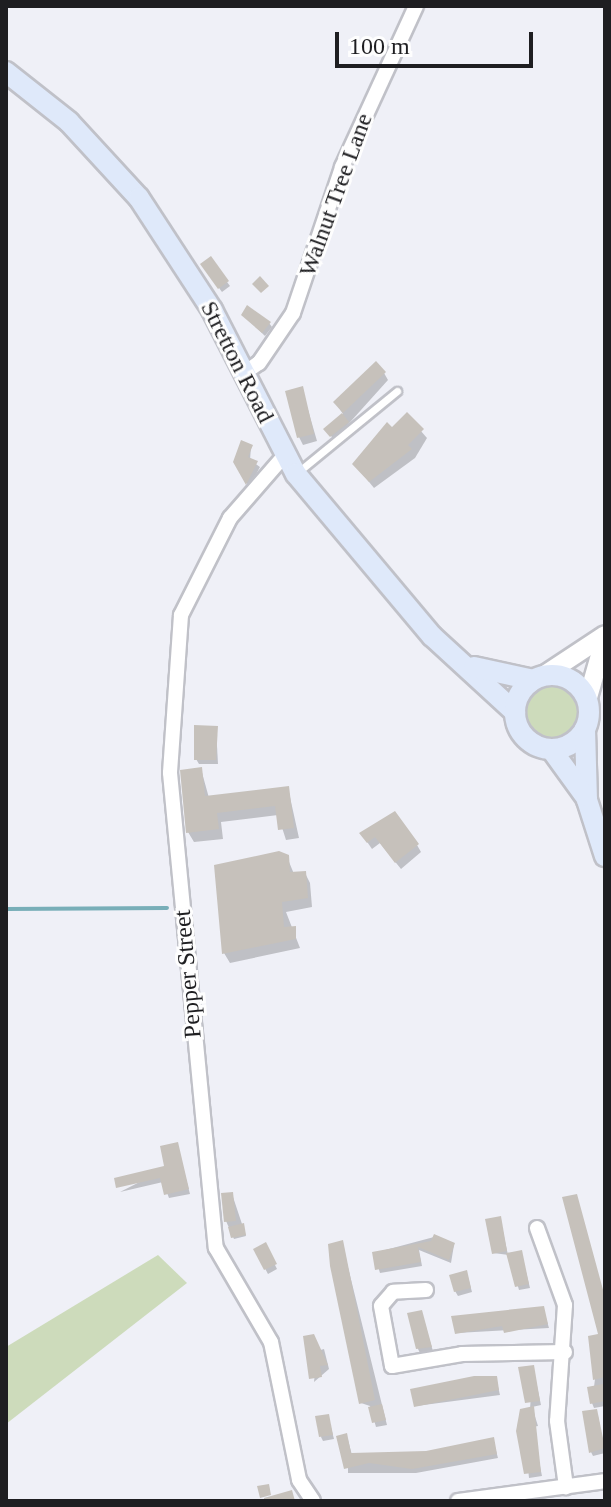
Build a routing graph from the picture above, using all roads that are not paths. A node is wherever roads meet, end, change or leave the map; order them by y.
1 (416, 6) edge
2 (6, 72) edge
3 (243, 374) junction
4 (397, 391) dead end
5 (284, 456) junction
6 (296, 474) junction
7 (605, 636) edge
8 (459, 661) junction
9 (538, 678) junction
10 (587, 701) junction
11 (515, 712) junction
12 (585, 729) junction
13 (551, 749) junction
14 (587, 800) junction
15 (605, 856) edge
16 (535, 1227) dead end
17 (426, 1290) dead end
18 (565, 1352) junction
19 (605, 1481) edge
20 (566, 1487) junction
21 (502, 1498) edge
22 (313, 1501) edge
23 (458, 1501) edge

1 - 3 street, Walnut Tree Lane
2 - 3 main road, Stretton Road
3 - 5 main road, Stretton Road
4 - 6 lane
5 - 6 main road, Stretton Road
5 - 22 street, Pepper Street
6 - 8 main road, Stretton Road
7 - 9 street
7 - 10 street
8 - 9 main road, Stretton Road
8 - 11 main road, Stretton Road
9 - 10 main road
9 - 11 main road
10 - 12 main road
11 - 13 main road
12 - 13 main road
12 - 14 main road
13 - 14 main road
14 - 15 main road
16 - 18 street
17 - 18 street
18 - 20 street
19 - 20 street
20 - 21 street
21 - 23 street

